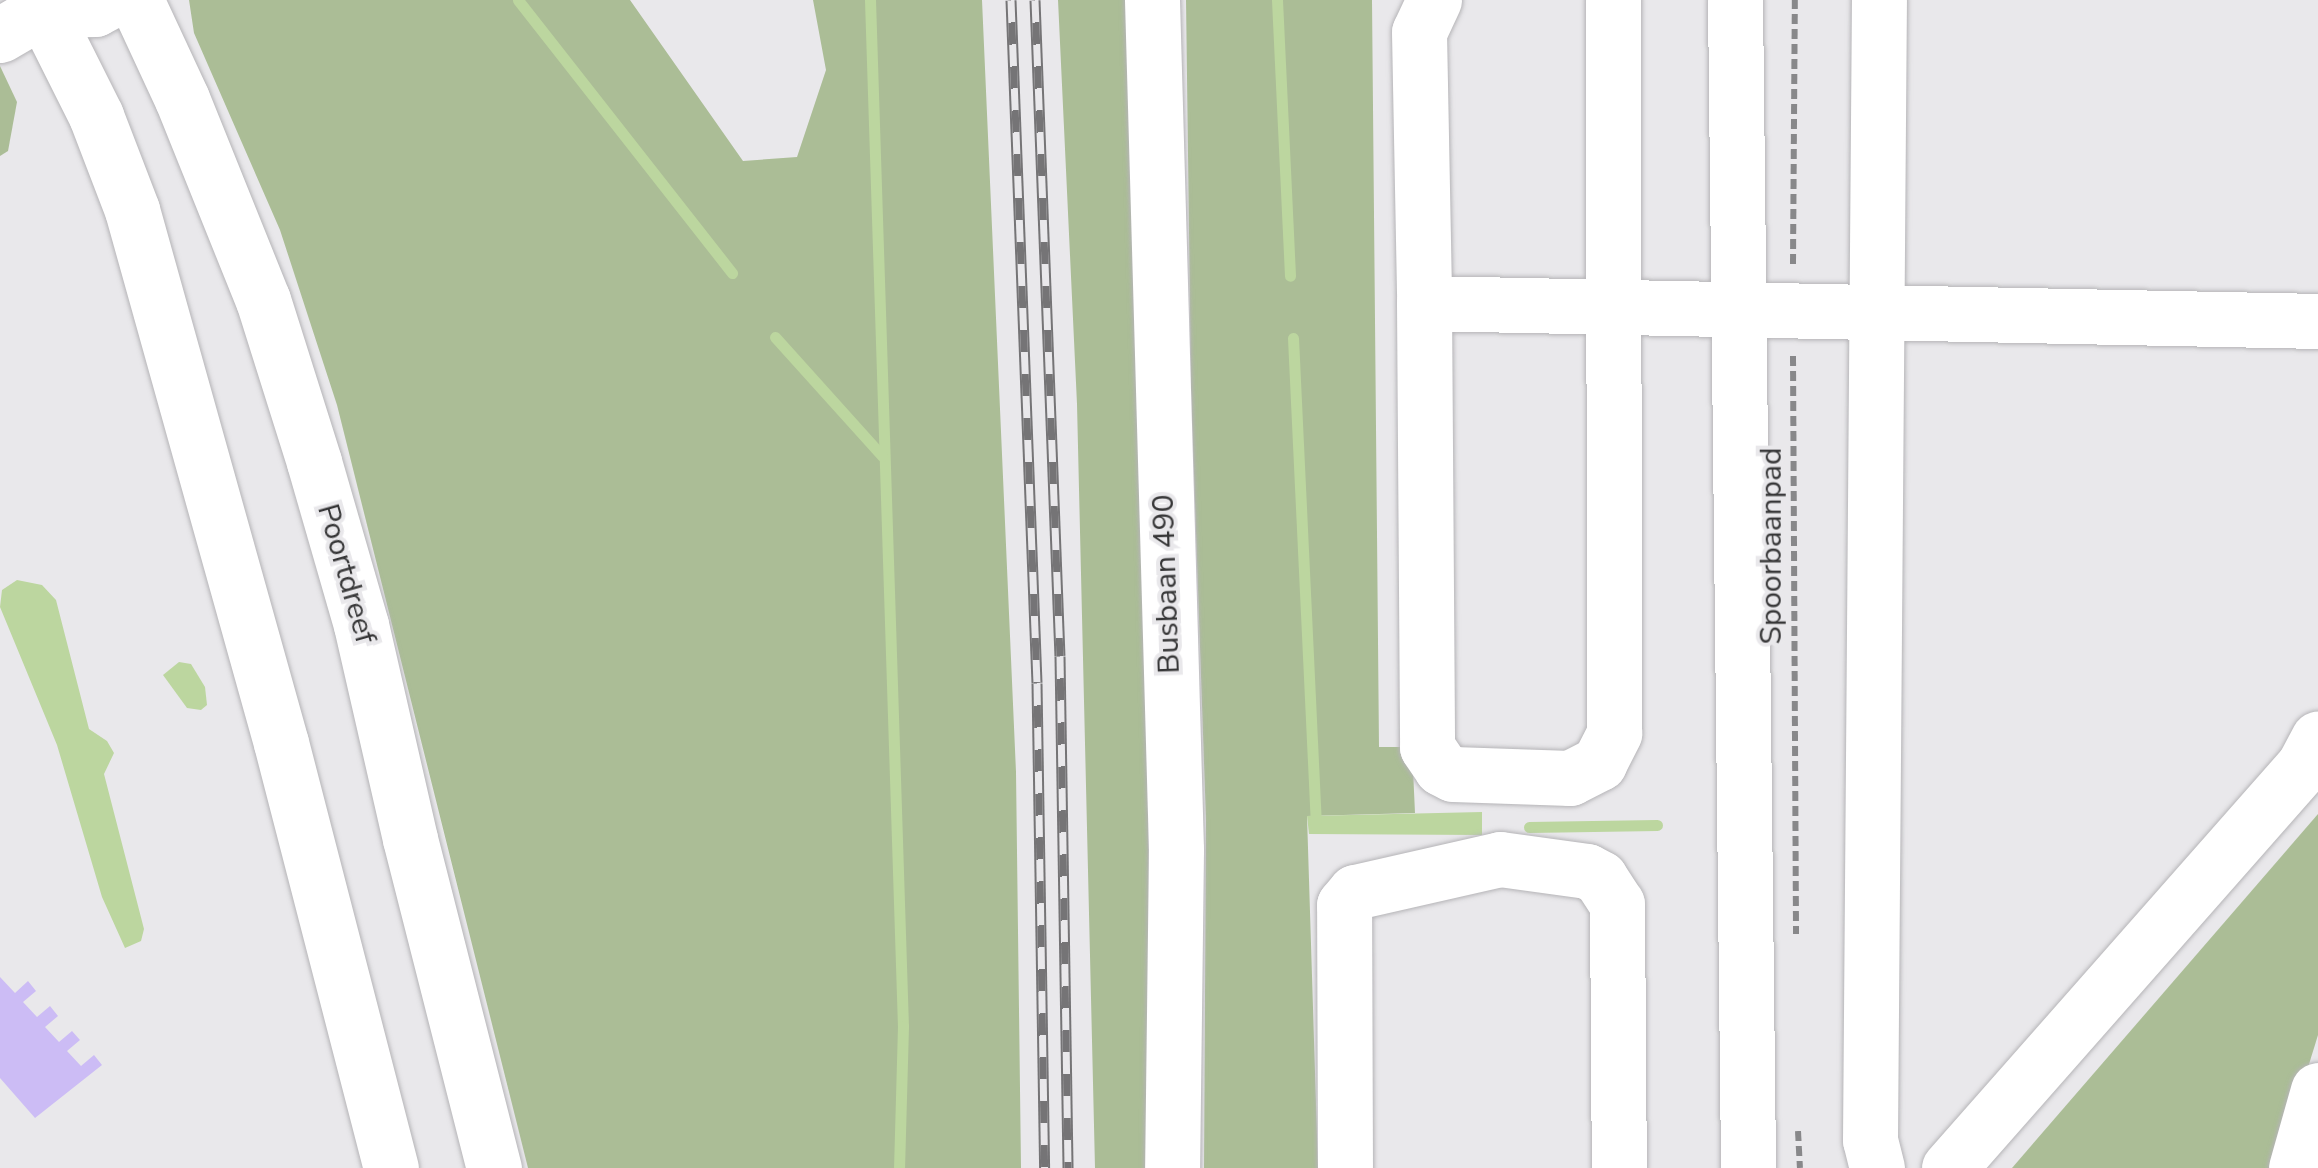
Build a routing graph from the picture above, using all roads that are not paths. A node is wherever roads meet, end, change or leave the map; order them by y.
1 (112, 0) edge
2 (136, 0) edge
3 (1152, 0) edge
4 (1434, 0) edge
5 (1614, 0) edge
6 (1735, 0) edge
7 (1879, 0) edge
8 (32, 11) edge
9 (1424, 303) junction
10 (1614, 308) junction
11 (1738, 310) junction
12 (1876, 313) junction
13 (2318, 322) edge
14 (2318, 739) edge
15 (1517, 775) junction
16 (1500, 859) junction
17 (2318, 1090) edge
18 (391, 1168) edge
19 (494, 1168) edge
20 (1172, 1168) edge
21 (1345, 1168) edge
22 (1619, 1168) edge
23 (1748, 1168) edge
24 (1877, 1168) edge
25 (1949, 1168) edge
26 (2296, 1168) edge

1 - 8 main road
2 - 19 main road, Poortdreef
3 - 20 main road, Busbaan 490
4 - 9 main road
5 - 10 main road
6 - 11 main road
7 - 12 main road
8 - 18 main road
9 - 10 main road
9 - 15 main road
10 - 11 main road
10 - 15 main road
11 - 12 main road
11 - 23 main road
12 - 13 main road
12 - 24 main road
14 - 25 main road
15 - 16 main road
16 - 21 main road
16 - 22 main road
17 - 26 main road

